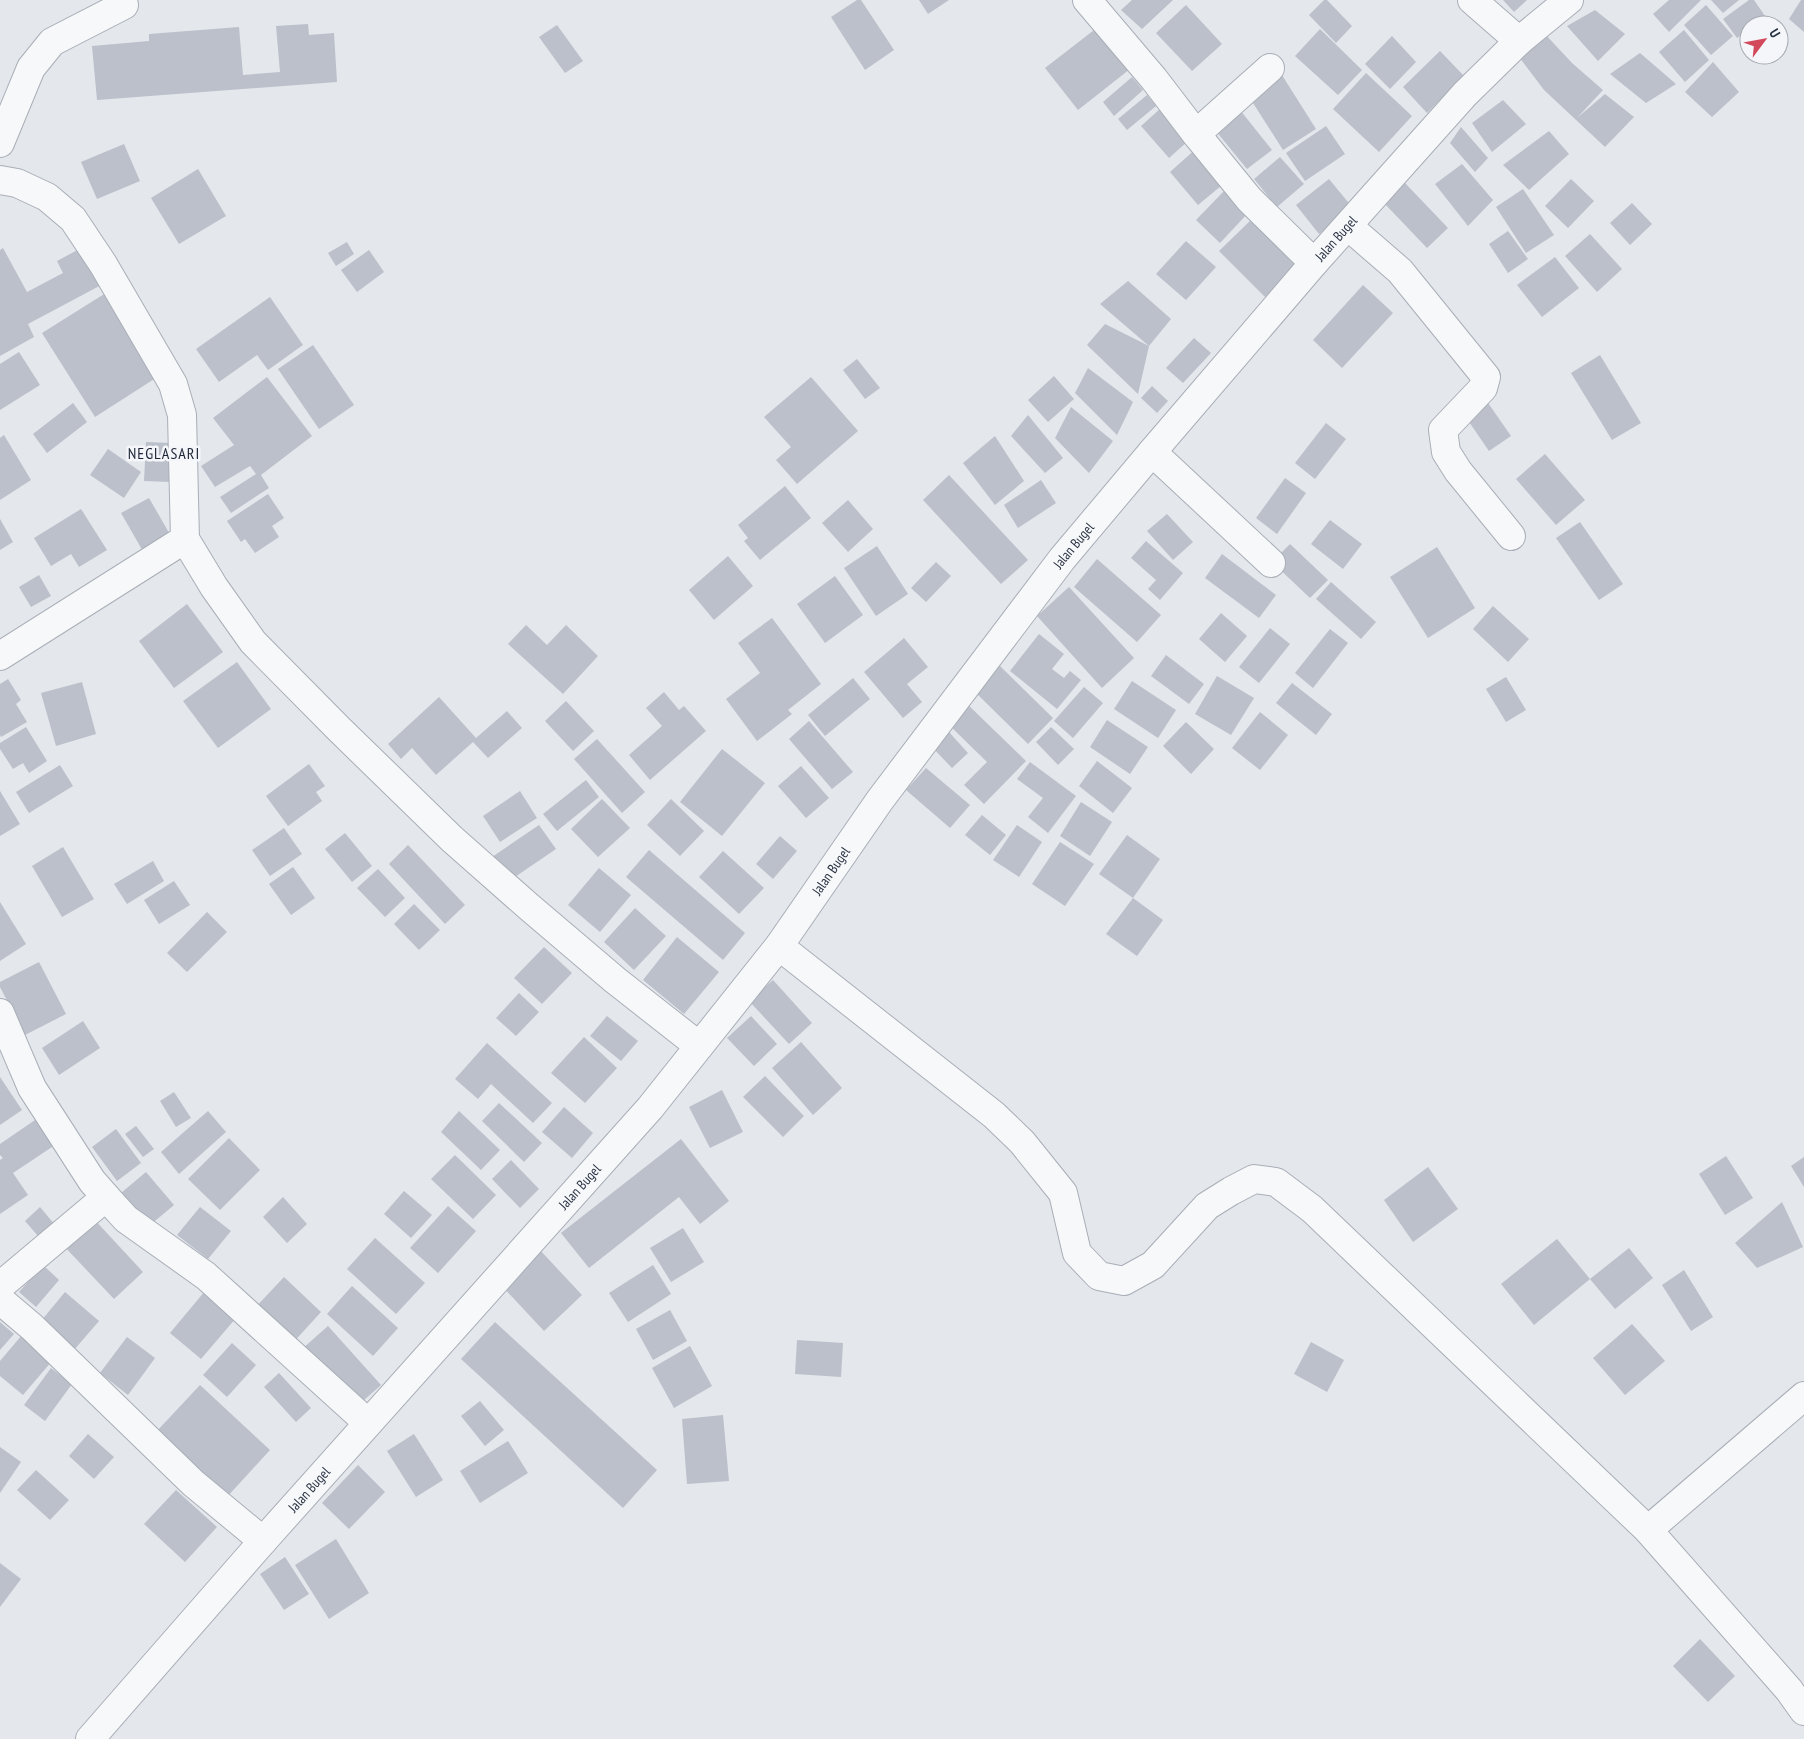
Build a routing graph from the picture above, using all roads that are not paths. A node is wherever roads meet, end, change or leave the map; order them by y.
1 (1087, 0) edge
2 (1472, 0) edge
3 (1569, 0) edge
4 (124, 5) dead end
5 (1519, 41) junction
6 (1270, 68) dead end
7 (1196, 134) junction
8 (0, 144) edge
9 (0, 180) edge
10 (1348, 226) junction
11 (1314, 264) junction
12 (1152, 452) junction
13 (1512, 536) dead end
14 (185, 539) junction
15 (1271, 563) dead end
16 (0, 656) edge
17 (780, 946) junction
18 (0, 1013) edge
19 (699, 1046) junction
20 (106, 1197) junction
21 (0, 1286) edge
22 (0, 1300) edge
23 (1804, 1396) edge
24 (368, 1423) junction
25 (1648, 1530) junction
26 (263, 1541) junction
27 (1799, 1694) edge
28 (90, 1739) edge

1 - 7 street
2 - 5 street
3 - 5 street, Jalan Bugel
4 - 8 street
5 - 10 street, Jalan Bugel
6 - 7 street
7 - 11 street
9 - 14 street
10 - 11 street, Jalan Bugel
10 - 13 street
11 - 12 street, Jalan Bugel
12 - 15 street
12 - 17 street, Jalan Bugel
14 - 16 street
14 - 19 street
17 - 19 street, Jalan Bugel
17 - 25 street
18 - 20 street
19 - 24 street, Jalan Bugel
20 - 21 street
20 - 24 street
22 - 26 street
23 - 25 street
24 - 26 street, Jalan Bugel
25 - 27 street
26 - 28 street, Jalan Bugel

